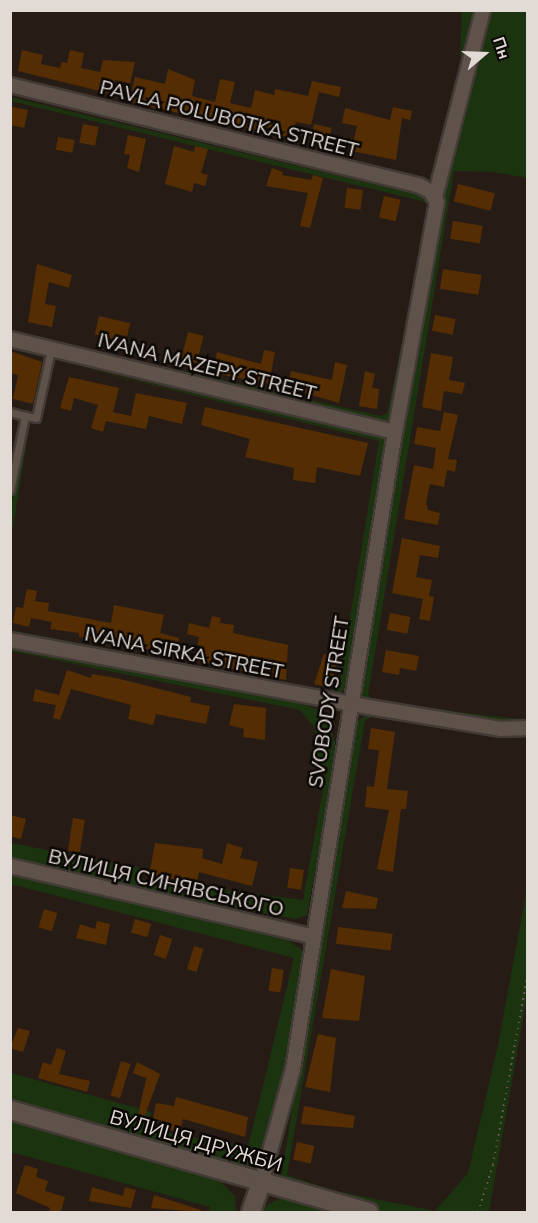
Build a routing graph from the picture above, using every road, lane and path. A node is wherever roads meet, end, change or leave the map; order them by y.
1 (483, 10) edge
2 (10, 85) edge
3 (435, 197) junction
4 (10, 339) edge
5 (51, 349) junction
6 (10, 412) edge
7 (25, 416) junction
8 (395, 432) junction
9 (10, 490) edge
10 (10, 640) edge
11 (351, 704) junction
12 (528, 728) edge
13 (10, 866) edge
14 (314, 937) junction
15 (528, 972) edge
16 (10, 1110) edge
17 (261, 1183) junction
18 (251, 1212) edge
19 (369, 1212) edge
20 (478, 1212) edge

1 - 3 street, SVOBODY STREET
2 - 3 street, PAVLA POLUBOTKA STREET
3 - 8 street, SVOBODY STREET
4 - 5 street, IVANA MAZEPY STREET
5 - 7 lane
5 - 8 street, IVANA MAZEPY STREET
6 - 7 lane
7 - 9 lane
8 - 11 street, SVOBODY STREET
10 - 11 street, IVANA SIRKA STREET
11 - 12 street, IVANA SIRKA STREET
11 - 14 street, SVOBODY STREET
13 - 14 street, ВУЛИЦЯ СИНЯВСЬКОГО
14 - 17 street, SVOBODY STREET
15 - 20 path
16 - 17 street, ВУЛИЦЯ ДРУЖБИ
17 - 18 street, SVOBODY STREET
17 - 19 street, ВУЛИЦЯ ДРУЖБИ

